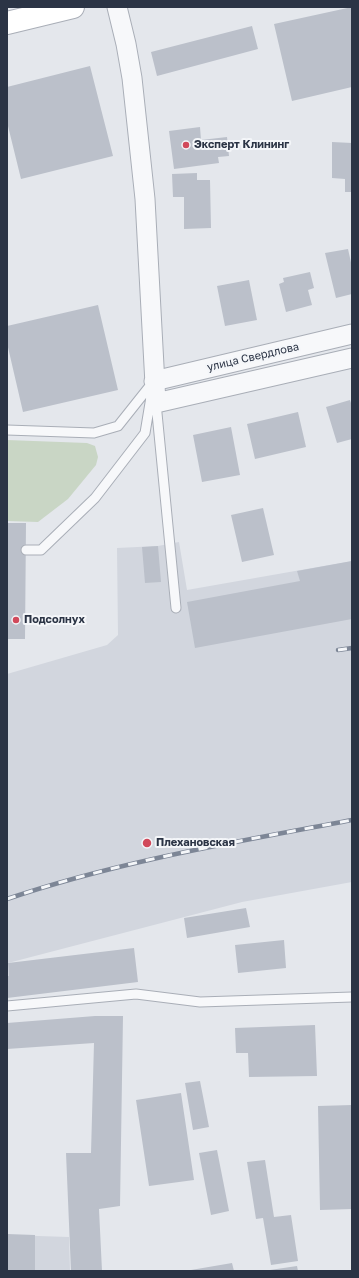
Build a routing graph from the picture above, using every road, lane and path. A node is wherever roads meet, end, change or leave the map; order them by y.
1 (73, 7) edge
2 (117, 7) edge
3 (7, 23) edge
4 (352, 334) edge
5 (352, 358) edge
6 (154, 381) junction
7 (156, 404) junction
8 (7, 430) edge
9 (26, 550) dead end
10 (176, 608) dead end
11 (352, 997) edge
12 (7, 1006) edge

1 - 3 street
2 - 6 street
4 - 6 street, улица Свердлова
5 - 7 street
6 - 7 street
6 - 8 lane
6 - 9 lane
7 - 10 lane
11 - 12 lane

